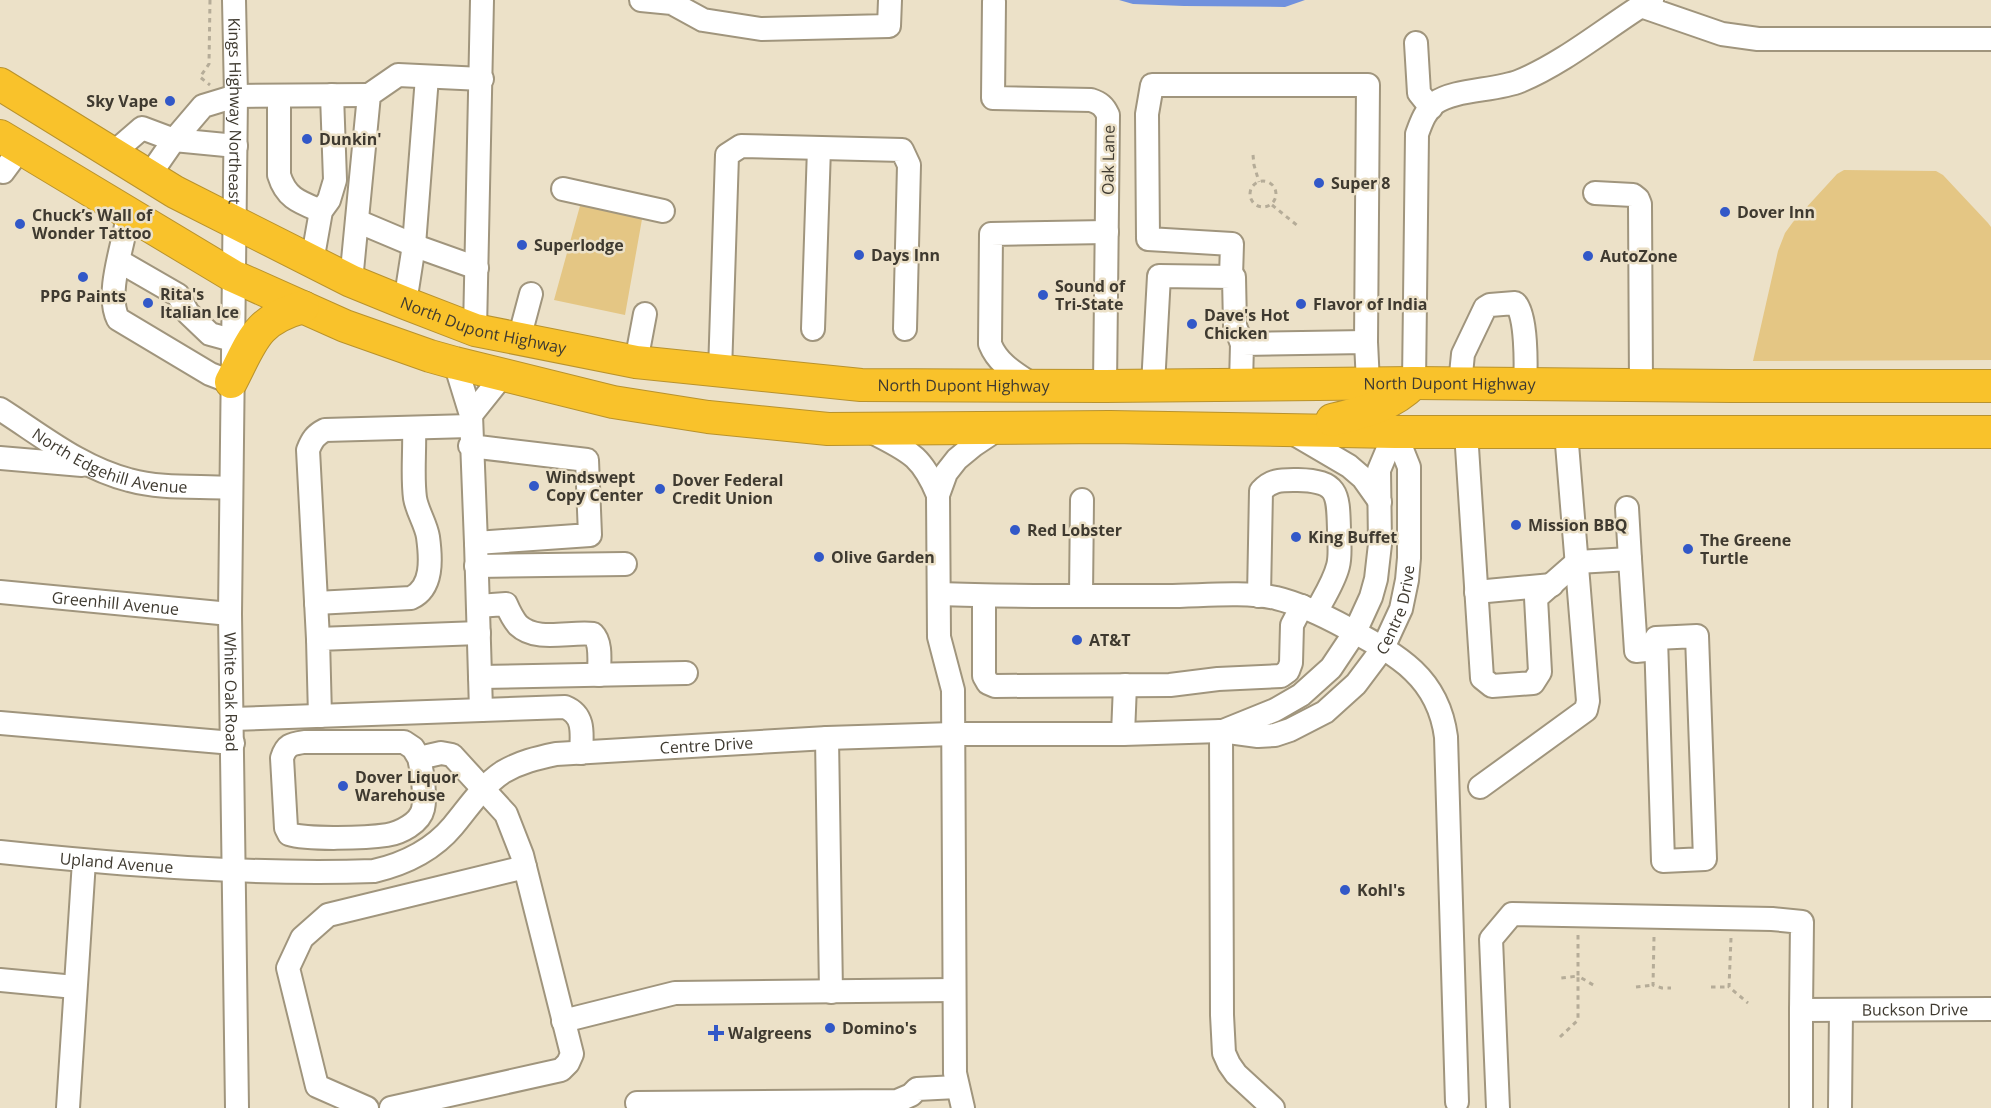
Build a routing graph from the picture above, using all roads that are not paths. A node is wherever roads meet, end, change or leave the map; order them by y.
1 (234, 0) edge
2 (482, 0) edge
3 (642, 0) edge
4 (890, 0) edge
5 (677, 2) edge
6 (994, 2) dead end
7 (1647, 3) edge
8 (1991, 39) edge
9 (1416, 43) dead end
10 (427, 76) junction
11 (482, 79) junction
12 (0, 84) edge
13 (332, 95) junction
14 (369, 95) junction
15 (236, 96) junction
16 (279, 96) junction
17 (1431, 108) junction
18 (174, 140) junction
19 (236, 146) junction
20 (819, 148) junction
21 (112, 154) junction
22 (5, 163) edge
23 (149, 176) junction
24 (563, 189) dead end
25 (1595, 193) dead end
26 (321, 211) junction
27 (663, 211) dead end
28 (128, 215) junction
29 (357, 220) junction
30 (234, 223) junction
31 (1107, 232) junction
32 (414, 245) junction
33 (119, 261) junction
34 (312, 262) junction
35 (477, 268) junction
36 (233, 276) junction
37 (1231, 277) junction
38 (351, 280) junction
39 (531, 294) dead end
40 (405, 303) junction
41 (303, 307) junction
42 (645, 314) dead end
43 (813, 329) dead end
44 (905, 329) dead end
45 (476, 330) junction
46 (519, 339) junction
47 (232, 340) junction
48 (1366, 342) junction
49 (1242, 344) junction
50 (636, 362) junction
51 (455, 363) junction
52 (720, 372) junction
53 (502, 375) junction
54 (231, 382) junction
55 (1414, 383) junction
56 (1241, 384) junction
57 (1368, 384) junction
58 (1464, 384) junction
59 (1525, 384) junction
60 (1033, 385) junction
61 (1153, 385) junction
62 (1641, 385) junction
63 (1105, 386) junction
64 (1991, 386) edge
65 (0, 409) edge
66 (414, 428) junction
67 (470, 429) junction
68 (998, 429) junction
69 (868, 430) junction
70 (953, 430) junction
71 (1287, 430) junction
72 (1395, 432) junction
73 (1467, 432) junction
74 (1566, 432) junction
75 (1991, 432) edge
76 (0, 458) edge
77 (89, 465) junction
78 (230, 488) junction
79 (938, 495) junction
80 (1082, 500) dead end
81 (1380, 502) junction
82 (1627, 508) dead end
83 (476, 543) junction
84 (1630, 559) junction
85 (1577, 562) junction
86 (625, 564) dead end
87 (476, 566) junction
88 (1551, 585) junction
89 (0, 592) edge
90 (1476, 592) junction
91 (939, 594) junction
92 (984, 596) junction
93 (1081, 596) junction
94 (1259, 597) junction
95 (316, 603) junction
96 (478, 606) junction
97 (1309, 609) junction
98 (230, 614) junction
99 (1355, 632) junction
100 (478, 633) junction
101 (318, 639) junction
102 (1383, 648) junction
103 (1656, 649) junction
104 (686, 673) dead end
105 (599, 675) junction
106 (480, 677) junction
107 (1125, 685) junction
108 (481, 710) junction
109 (320, 716) junction
110 (232, 719) junction
111 (0, 723) edge
112 (1221, 732) junction
113 (953, 734) junction
114 (1123, 734) junction
115 (827, 738) junction
116 (233, 742) junction
117 (581, 753) junction
118 (419, 758) junction
119 (1480, 787) dead end
120 (484, 788) junction
121 (321, 837) junction
122 (0, 852) edge
123 (84, 861) junction
124 (525, 867) junction
125 (234, 869) junction
126 (320, 871) junction
127 (0, 980) edge
128 (75, 987) junction
129 (954, 990) junction
130 (831, 992) junction
131 (1991, 1009) edge
132 (1801, 1010) junction
133 (1841, 1010) junction
134 (563, 1021) junction
135 (960, 1098) edge
136 (1457, 1102) dead end
137 (637, 1103) dead end
138 (68, 1108) edge
139 (237, 1108) edge
140 (367, 1108) edge
141 (391, 1108) edge
142 (1273, 1108) edge
143 (1498, 1108) edge
144 (1801, 1108) edge
145 (1840, 1108) edge

1 - 15 street, Kings Highway Northeast
2 - 11 street
3 - 5 street
4 - 5 street
6 - 31 street, Oak Lane
7 - 8 street
7 - 17 street
9 - 17 street
10 - 11 street
10 - 14 street
10 - 32 street
11 - 35 street
12 - 21 highway, North Dupont Highway
13 - 14 street
13 - 16 street
13 - 26 street
14 - 29 street
15 - 16 street
15 - 18 street
15 - 19 street, Kings Highway Northeast
16 - 26 street
17 - 55 street
18 - 19 street
18 - 21 street
18 - 23 street
19 - 30 street, Kings Highway Northeast
20 - 43 street
20 - 44 street
20 - 52 street
21 - 23 highway, North Dupont Highway
22 - 28 highway
23 - 30 highway, North Dupont Highway
24 - 27 street
25 - 62 street
26 - 34 street
28 - 30 highway
28 - 33 street
28 - 36 highway
29 - 32 street
29 - 38 street
30 - 34 highway, North Dupont Highway
30 - 36 street, Kings Highway Northeast
31 - 60 street
31 - 63 street, Oak Lane
32 - 35 street
32 - 40 street
33 - 47 street
33 - 54 street
34 - 38 highway, North Dupont Highway
35 - 45 street
36 - 38 highway
36 - 41 highway
36 - 47 street, White Oak Road
37 - 48 street
37 - 49 street
37 - 61 street
38 - 40 highway, North Dupont Highway
39 - 46 street
40 - 45 highway, North Dupont Highway
41 - 51 highway
41 - 54 highway
42 - 50 street
45 - 46 highway, North Dupont Highway
46 - 50 highway, North Dupont Highway
47 - 54 street, White Oak Road
48 - 49 street
48 - 57 street
49 - 56 street
50 - 52 highway, North Dupont Highway
51 - 53 highway
51 - 67 street
52 - 60 highway, North Dupont Highway
53 - 67 street
53 - 69 highway
54 - 78 street, White Oak Road
55 - 57 highway, North Dupont Highway
55 - 58 highway, North Dupont Highway
55 - 71 highway
56 - 57 highway, North Dupont Highway
56 - 61 highway, North Dupont Highway
58 - 59 highway, North Dupont Highway
58 - 59 street
58 - 72 highway
59 - 62 highway, North Dupont Highway
60 - 63 highway, North Dupont Highway
61 - 63 highway, North Dupont Highway
62 - 64 highway, North Dupont Highway
63 - 70 highway
65 - 77 street, North Edgehill Avenue
66 - 67 street
66 - 95 street
66 - 95 street
67 - 83 street
67 - 83 street
68 - 70 highway
68 - 71 highway
68 - 79 street
69 - 70 highway
69 - 79 street
71 - 72 highway
71 - 81 street
72 - 73 highway
72 - 81 street, Centre Drive
72 - 102 street, Centre Drive
73 - 74 highway
73 - 90 street
74 - 75 highway
74 - 85 street
76 - 77 street
77 - 78 street, North Edgehill Avenue
78 - 98 street, White Oak Road
79 - 91 street
80 - 93 street
81 - 99 street, Centre Drive
82 - 84 street
83 - 87 street
84 - 85 street
84 - 103 street
85 - 88 street
85 - 119 street
86 - 87 street
87 - 96 street
88 - 90 street
88 - 90 street
89 - 98 street, Greenhill Avenue
91 - 92 street
91 - 113 street
92 - 93 street
92 - 107 street
93 - 94 street
94 - 97 street
94 - 97 street
95 - 101 street
96 - 100 street
96 - 105 street
97 - 99 street
97 - 107 street
98 - 110 street, White Oak Road
99 - 102 street
99 - 112 street, Centre Drive
100 - 101 street
100 - 106 street
101 - 109 street
102 - 112 street, Centre Drive
102 - 136 street
103 - 103 street
104 - 105 street
105 - 106 street
106 - 108 street
107 - 114 street
108 - 109 street
108 - 117 street
109 - 110 street
110 - 116 street, White Oak Road
111 - 116 street
112 - 114 street, Centre Drive
112 - 142 street
113 - 114 street, Centre Drive
113 - 115 street, Centre Drive
113 - 129 street
115 - 117 street, Centre Drive
115 - 130 street
116 - 125 street, White Oak Road
117 - 120 street, Centre Drive
118 - 120 street
118 - 121 street
118 - 121 street
120 - 124 street
120 - 126 street, Centre Drive
121 - 126 street
122 - 123 street, Upland Avenue
123 - 125 street, Upland Avenue
123 - 128 street
124 - 134 street
124 - 140 street
125 - 126 street, Centre Drive
125 - 139 street, White Oak Road
127 - 128 street
128 - 138 street
129 - 130 street
129 - 135 street
130 - 134 street
131 - 133 street, Buckson Drive
132 - 133 street, Buckson Drive
132 - 143 street
132 - 144 street
133 - 145 street
134 - 141 street
135 - 137 street

